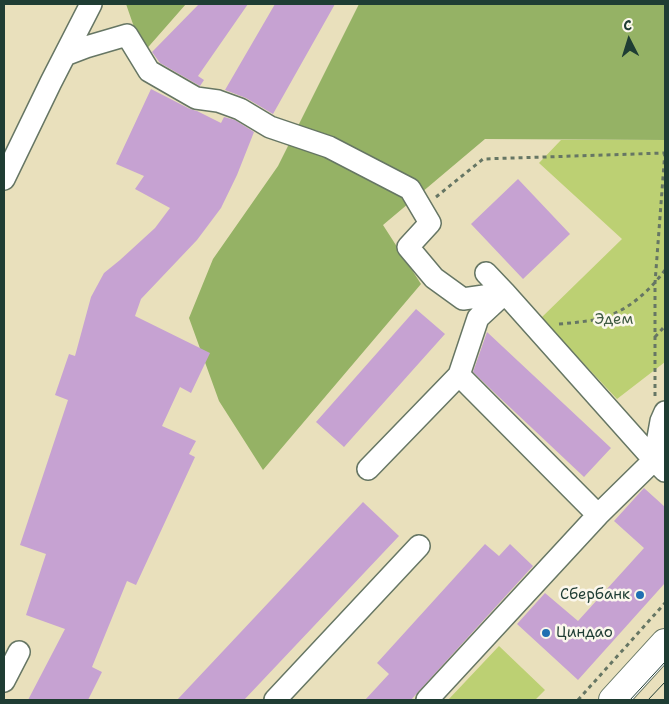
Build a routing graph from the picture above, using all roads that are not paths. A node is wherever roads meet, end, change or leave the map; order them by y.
1 (92, 4) edge
2 (65, 55) junction
3 (6, 167) edge
4 (486, 273) dead end
5 (504, 293) junction
6 (459, 375) junction
7 (663, 416) edge
8 (660, 466) edge
9 (368, 469) dead end
10 (598, 514) junction
11 (419, 546) dead end
12 (665, 643) edge
13 (19, 652) dead end
14 (4, 681) edge
15 (275, 700) edge
16 (427, 700) edge
17 (613, 700) edge

1 - 2 street
2 - 3 street
2 - 5 street
4 - 5 street
5 - 6 street
5 - 8 street
6 - 9 street
6 - 10 street
7 - 8 street
8 - 10 street
10 - 16 street
11 - 15 street
12 - 17 highway
13 - 14 street

